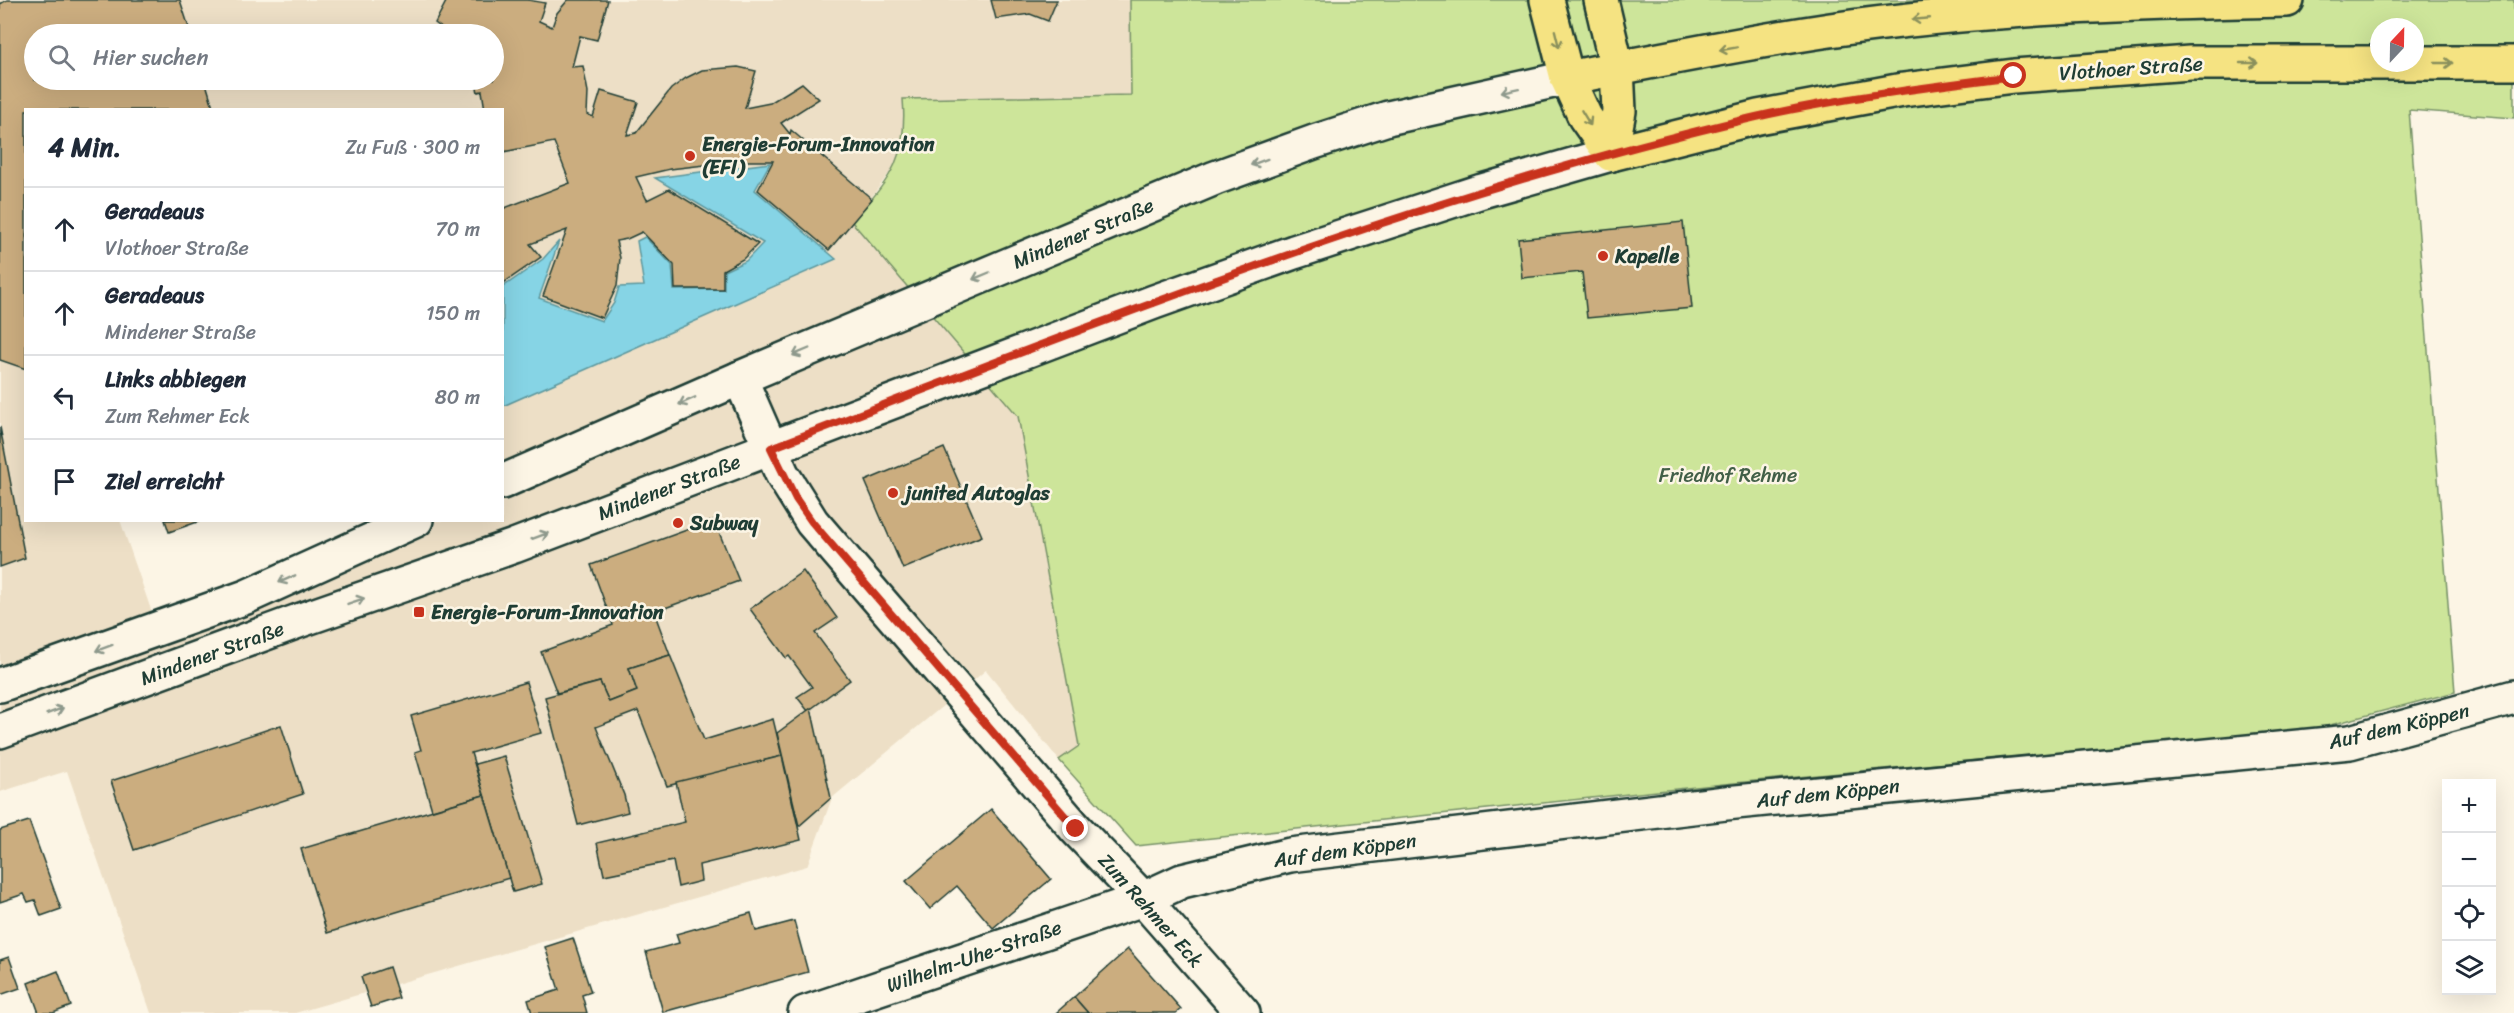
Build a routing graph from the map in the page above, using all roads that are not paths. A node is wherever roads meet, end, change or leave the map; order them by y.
1 (1547, 0) edge
2 (1601, 0) edge
3 (2287, 0) edge
4 (2514, 63) edge
5 (1617, 68) junction
6 (1567, 78) junction
7 (1611, 154) junction
8 (740, 378) junction
9 (771, 448) junction
10 (504, 481) edge
11 (413, 522) edge
12 (0, 685) edge
13 (2514, 697) edge
14 (0, 731) edge
15 (1143, 899) junction
16 (805, 1013) edge
17 (1243, 1013) edge

1 -> 6 main road
2 - 5 main road
3 -> 5 main road
7 -> 4 main road, Vlothoer Straße
5 - 6 main road, Mindener Straße
5 - 7 main road
6 -> 7 main road
6 -> 8 street, Mindener Straße
7 - 9 street, Mindener Straße
8 - 9 street, Zum Rehmer Eck
8 -> 10 street, Mindener Straße
14 -> 9 street, Mindener Straße
9 - 15 street, Zum Rehmer Eck
11 -> 12 street, Mindener Straße
13 - 15 street, Auf dem Köppen
15 - 16 street, Wilhelm-Uhe-Straße
15 - 17 street, Zum Rehmer Eck

